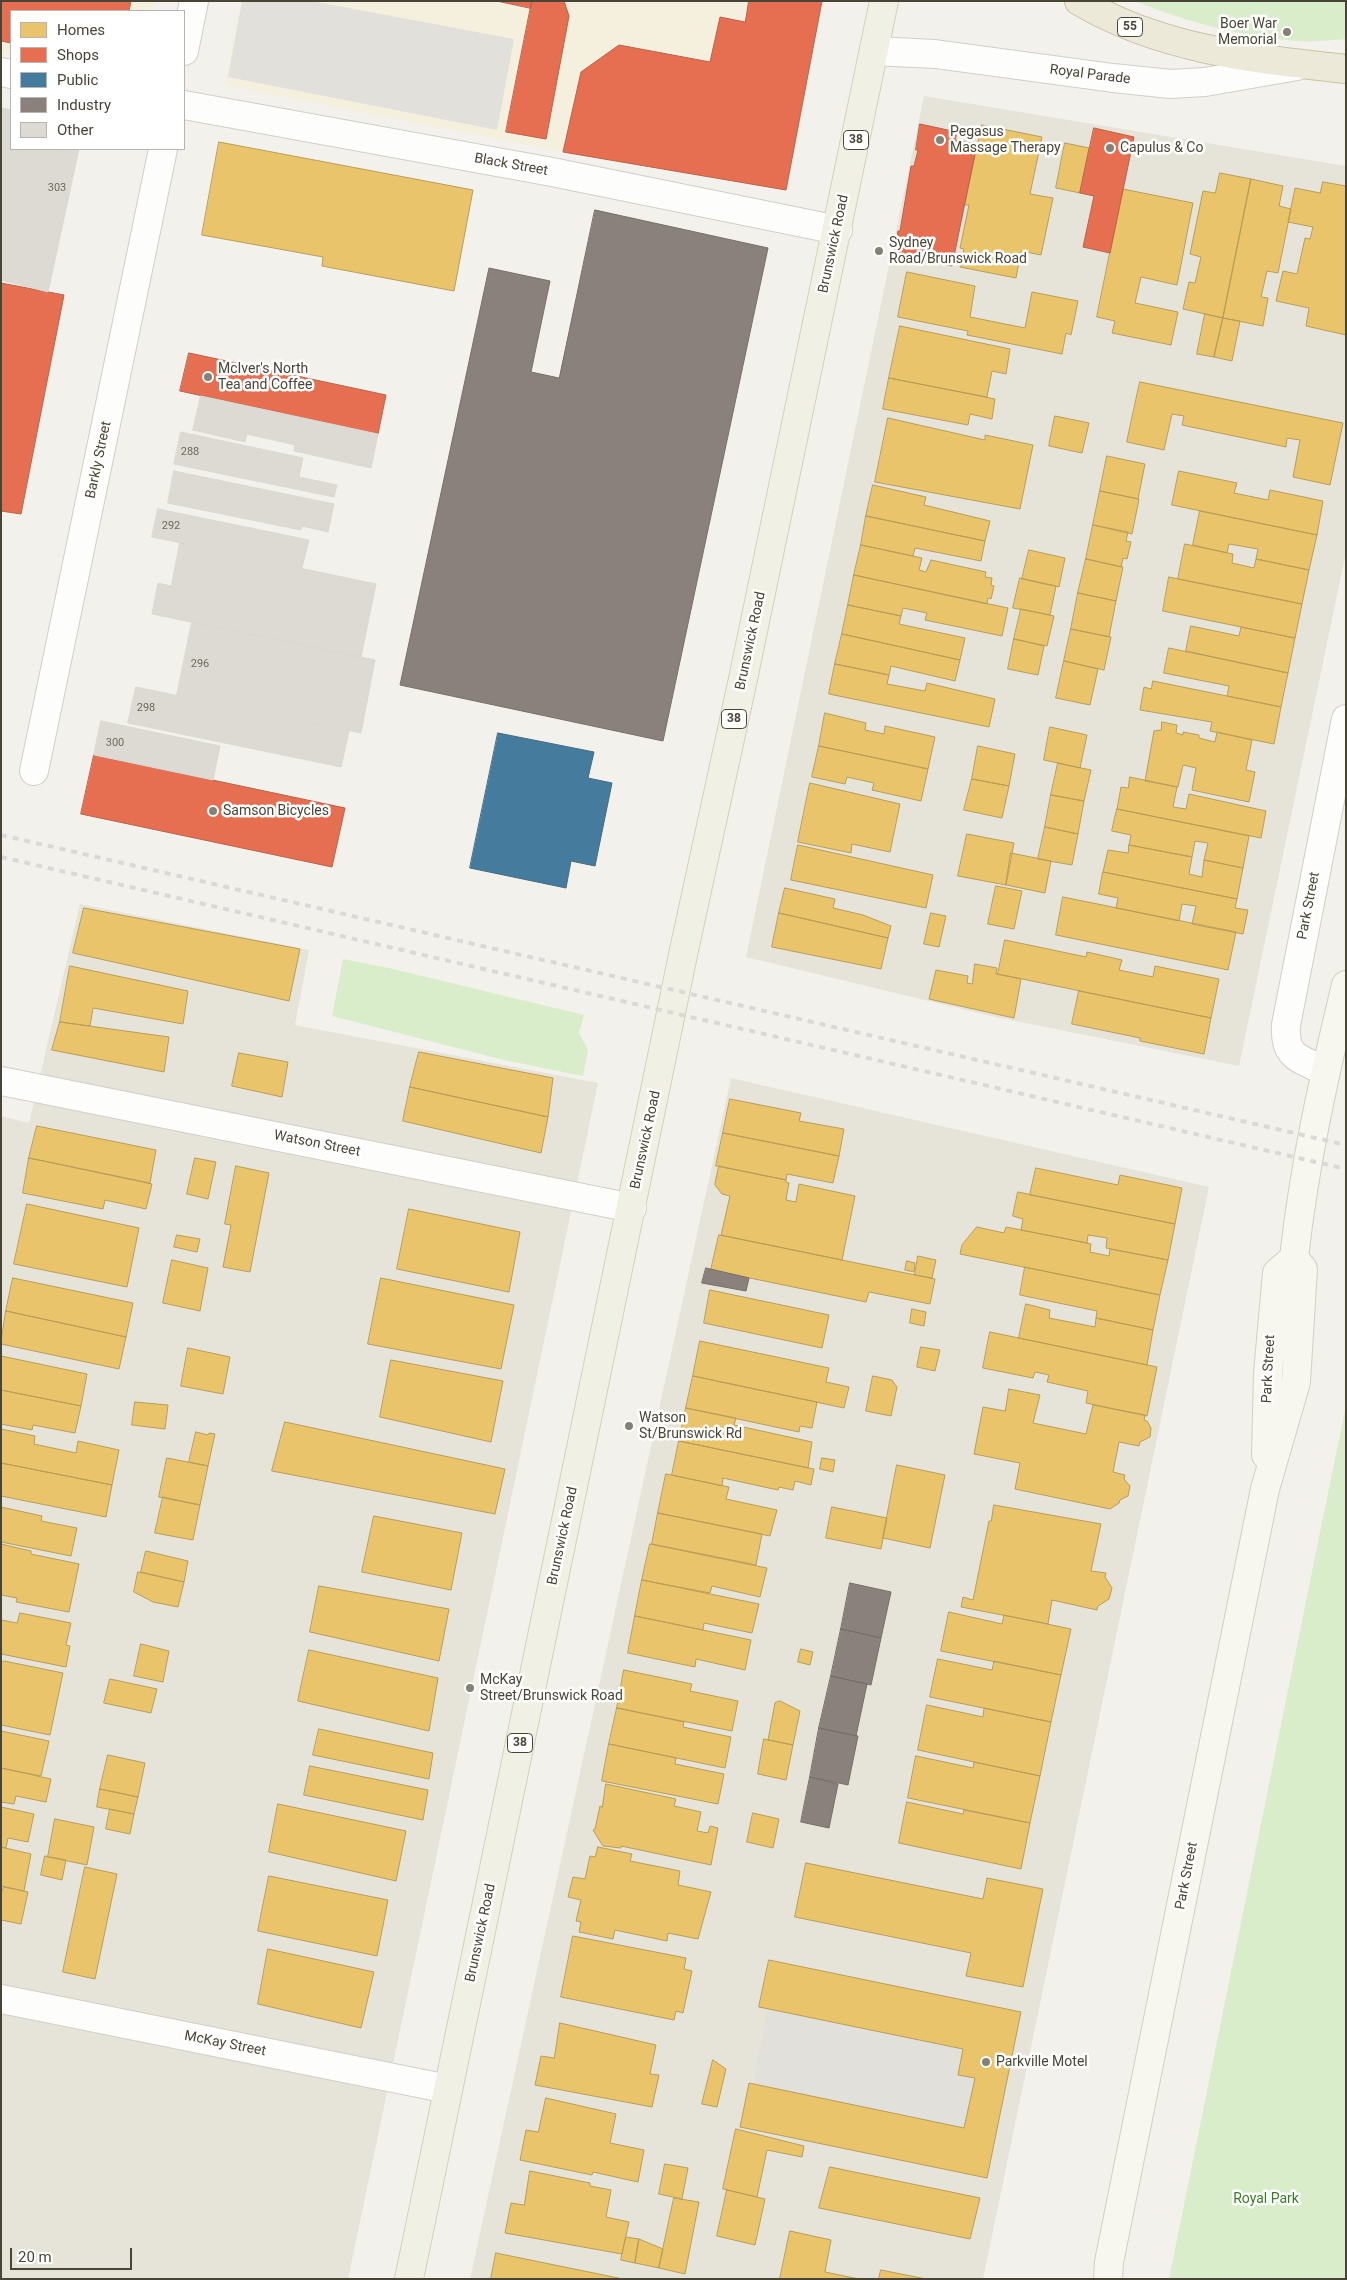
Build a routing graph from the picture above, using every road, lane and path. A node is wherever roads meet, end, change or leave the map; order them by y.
1 (194, 1) edge
2 (884, 1) edge
3 (1079, 1) edge
4 (185, 46) edge
5 (874, 51) junction
6 (1306, 65) junction
7 (1346, 69) edge
8 (185, 105) edge
9 (164, 150) edge
10 (838, 230) junction
11 (1346, 720) edge
12 (34, 771) dead end
13 (1346, 985) edge
14 (1325, 1071) junction
15 (1, 1081) edge
16 (632, 1208) junction
17 (1, 1999) edge
18 (448, 2089) junction
19 (1107, 2273) edge
20 (409, 2279) edge

1 - 4 street
2 - 5 main road, Brunswick Road / 38
3 - 6 highway, Royal Parade / 55
5 - 6 street, Royal Parade
5 - 10 main road, Brunswick Road / 38
6 - 7 highway, Royal Parade / 55
8 - 10 street, Black Street
9 - 12 street, Barkly Street
10 - 16 main road, Brunswick Road / 38
11 - 14 street, Park Street
13 - 14 street, Park Street
14 - 19 street, Park Street
15 - 16 street, Watson Street
16 - 18 main road, Brunswick Road / 38
17 - 18 street, McKay Street
18 - 20 main road, Brunswick Road / 38

